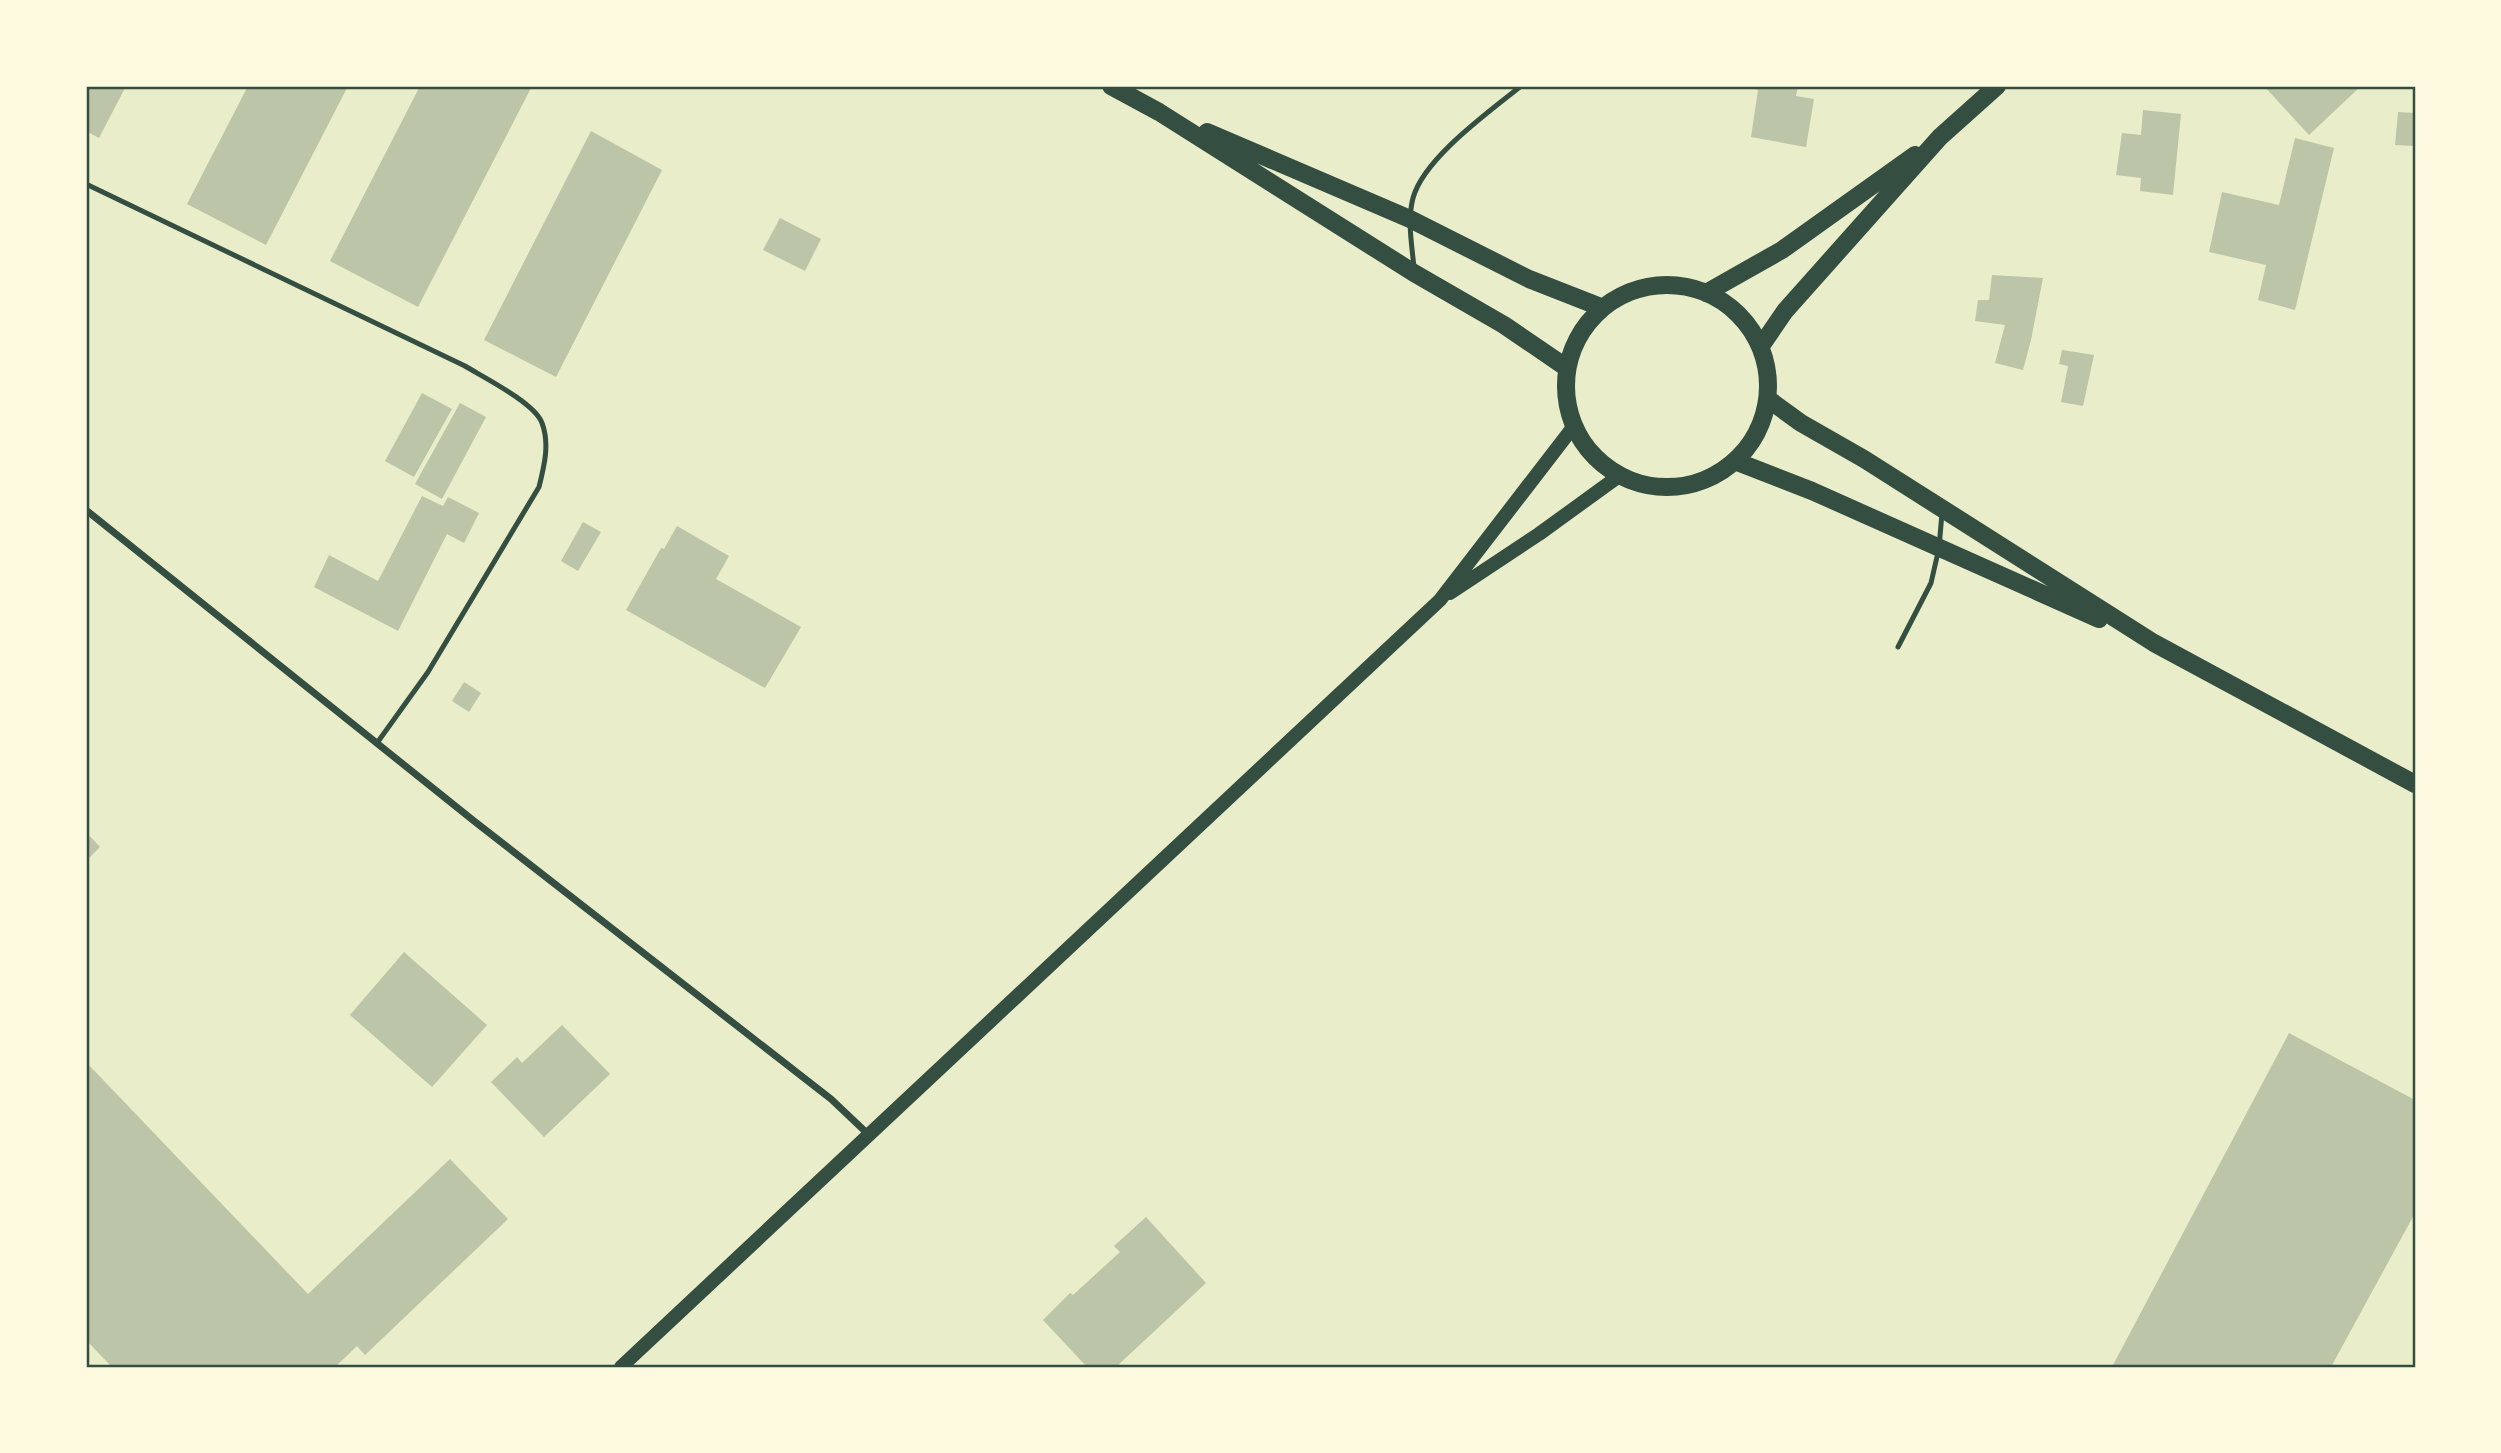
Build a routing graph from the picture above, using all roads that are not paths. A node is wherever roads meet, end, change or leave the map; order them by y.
1 (1111, 86) edge
2 (1521, 86) edge
3 (1997, 86) edge
4 (1159, 112) junction
5 (1940, 137) junction
6 (86, 184) edge
7 (1410, 219) junction
8 (1414, 273) junction
9 (1706, 293) junction
10 (1602, 308) junction
11 (1760, 346) junction
12 (1567, 368) junction
13 (1768, 399) junction
14 (1574, 426) junction
15 (1735, 461) junction
16 (1619, 475) junction
17 (1942, 509) junction
18 (86, 510) edge
19 (1939, 548) junction
20 (1440, 600) junction
21 (2154, 643) junction
22 (1898, 648) dead end
23 (377, 743) junction
24 (2415, 784) edge
25 (870, 1135) junction
26 (621, 1367) edge

1 - 4 main road
2 - 7 lane
3 - 5 main road
4 - 7 main road
4 - 8 main road
5 - 9 main road
5 - 11 main road
6 - 23 lane
7 - 8 lane
7 - 10 main road
8 - 12 main road
9 - 10 main road
9 - 11 main road
10 - 12 main road
11 - 13 main road
12 - 14 main road
13 - 15 main road
13 - 17 main road
14 - 16 main road
14 - 20 main road
15 - 16 main road
15 - 19 main road
16 - 20 main road
17 - 19 lane
17 - 21 main road
18 - 23 street
19 - 21 main road
19 - 22 lane
20 - 25 main road
21 - 24 main road
23 - 25 street
25 - 26 main road

